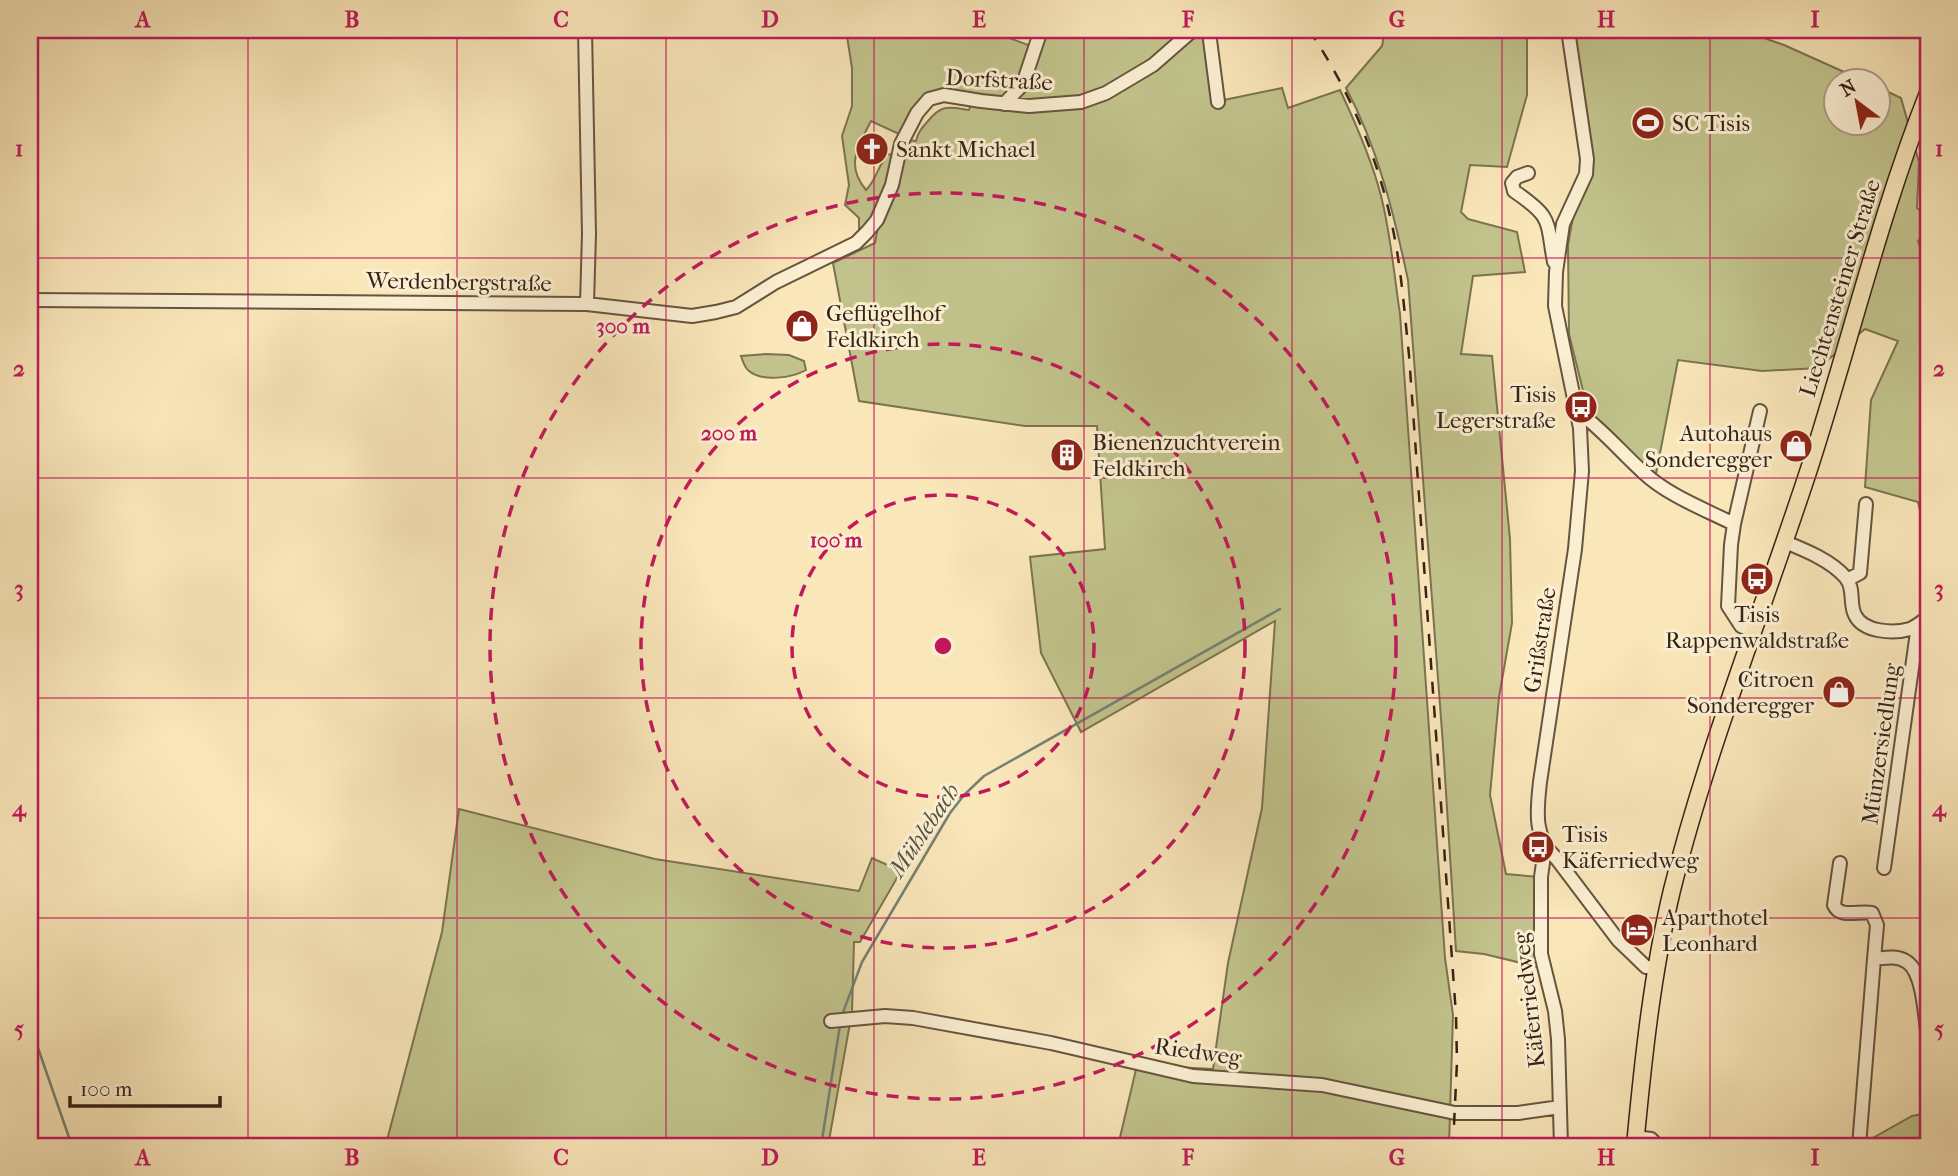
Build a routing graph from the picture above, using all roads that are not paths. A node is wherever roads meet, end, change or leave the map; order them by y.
1 (584, 30) edge
2 (1041, 30) edge
3 (1193, 30) edge
4 (1204, 30) edge
5 (1568, 30) edge
6 (1018, 91) junction
7 (1928, 93) edge
8 (1218, 102) dead end
9 (1004, 104) junction
10 (1029, 106) junction
11 (1528, 173) dead end
12 (867, 232) joint
13 (1556, 272) junction
14 (30, 300) edge
15 (587, 304) junction
16 (1576, 410) junction
17 (1760, 411) dead end
18 (1866, 504) dead end
19 (1734, 524) junction
20 (1784, 542) junction
21 (1847, 580) junction
22 (1923, 621) edge
23 (1754, 632) junction
24 (1545, 849) junction
25 (1840, 863) dead end
26 (1884, 868) dead end
27 (1874, 959) junction
28 (1657, 968) junction
29 (838, 1020) dead end
30 (1928, 1040) edge
31 (1560, 1107) junction
32 (1636, 1142) edge
33 (1560, 1146) edge
34 (1658, 1146) edge
35 (1859, 1146) edge

1 - 15 street
2 - 6 street
3 - 10 street, Dorfstraße
4 - 8 street
5 - 13 street, Grißstraße
6 - 9 street
6 - 10 street
7 - 20 main road, Liechtensteiner Straße
9 - 10 street, Dorfstraße
9 - 12 street, Dorfstraße
11 - 13 street, Grißstraße
12 - 15 street, Werdenbergstraße
13 - 16 street, Grißstraße
14 - 15 street, Werdenbergstraße
16 - 19 street
16 - 24 street, Grißstraße
17 - 19 street
18 - 21 street
19 - 23 street
20 - 21 street
20 - 23 main road, Liechtensteiner Straße
21 - 22 street
22 - 26 street, Münzersiedlung
23 - 28 main road, Liechtensteiner Straße
24 - 28 street, Grißstraße
24 - 31 street, Käferriedweg
25 - 27 street
27 - 30 street
27 - 35 street
28 - 32 main road, Liechtensteiner Straße
29 - 31 street, Riedweg
31 - 33 street, Käferriedweg
32 - 34 street

